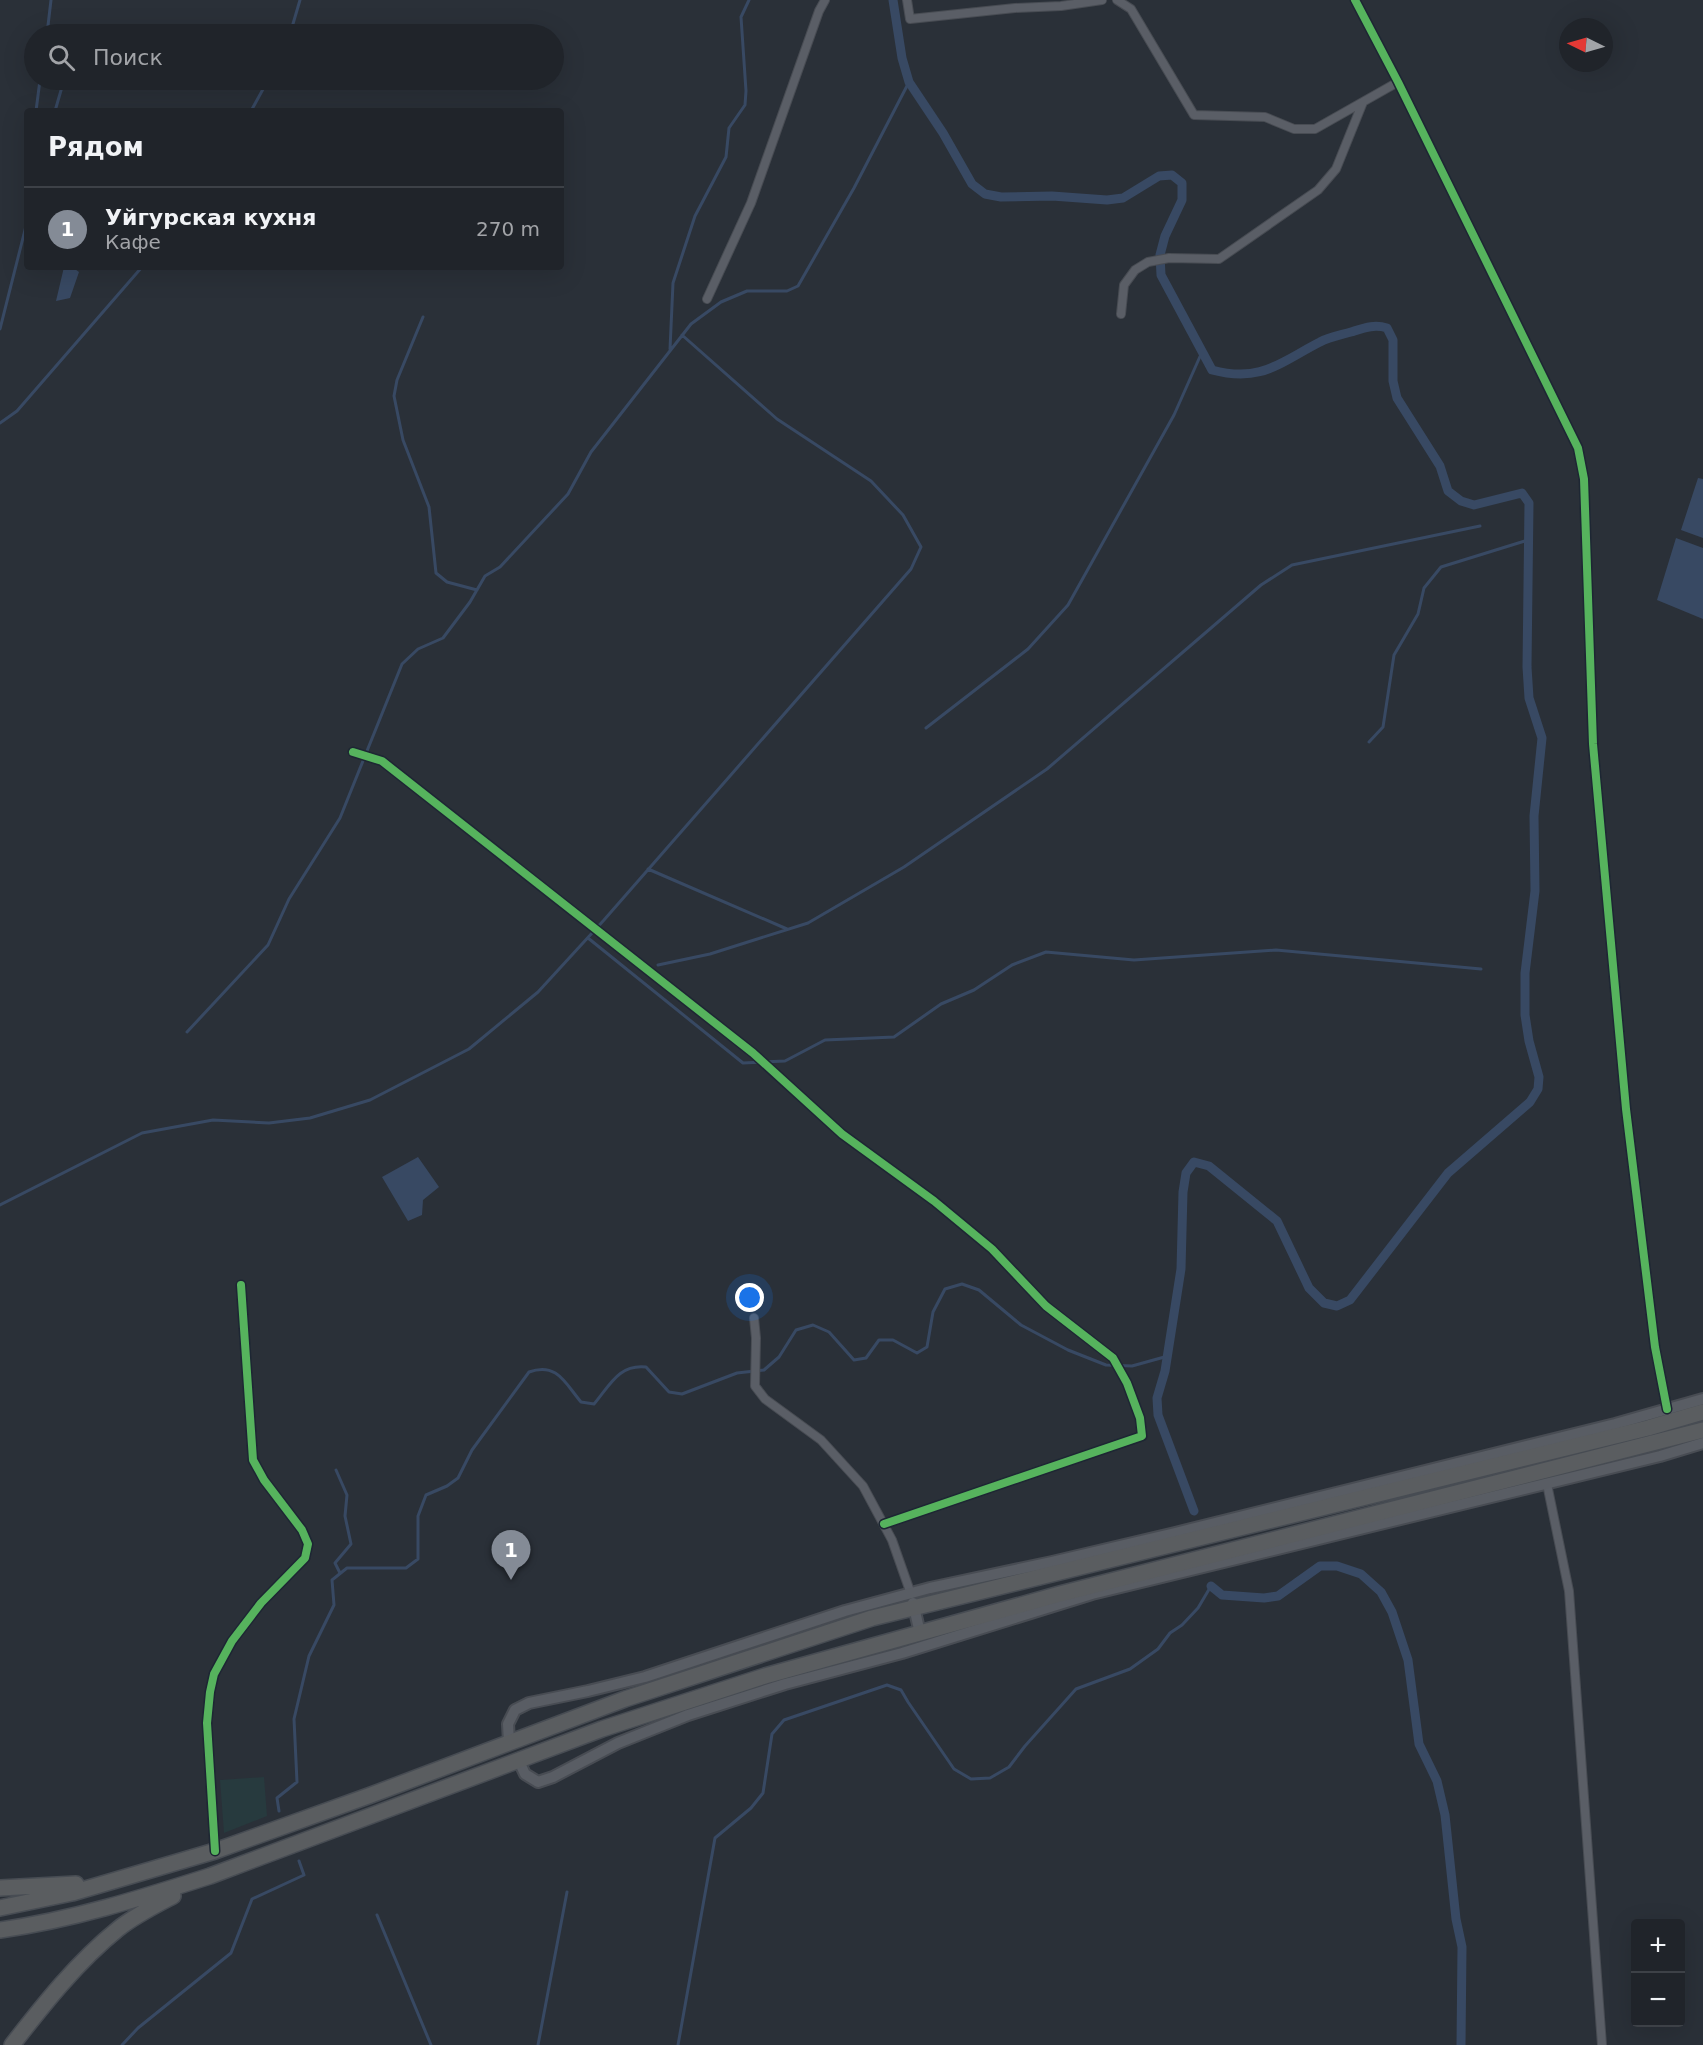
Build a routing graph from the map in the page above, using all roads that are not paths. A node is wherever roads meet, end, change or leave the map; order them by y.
1 (825, 0) edge
2 (907, 0) edge
3 (1102, 0) edge
4 (1117, 0) edge
5 (1355, 0) edge
6 (1015, 4) edge
7 (1398, 82) junction
8 (1363, 102) junction
9 (707, 300) dead end
10 (1121, 314) dead end
11 (353, 752) dead end
12 (241, 1284) dead end
13 (754, 1318) dead end
14 (1703, 1399) edge
15 (1667, 1410) junction
16 (1703, 1412) edge
17 (1703, 1430) edge
18 (1703, 1443) edge
19 (1546, 1484) junction
20 (884, 1524) junction
21 (913, 1601) junction
22 (920, 1632) junction
23 (899, 1646) junction
24 (509, 1742) junction
25 (518, 1760) junction
26 (215, 1851) junction
27 (210, 1876) junction
28 (106, 1882) junction
29 (0, 1888) edge
30 (0, 1908) edge
31 (0, 1930) edge
32 (12, 2045) edge
33 (1602, 2045) edge

1 - 9 street
2 - 6 street
3 - 6 street
4 - 8 street
5 - 7 street
7 - 8 street
7 - 15 street
8 - 10 street
11 - 20 street
12 - 26 street
13 - 20 street
14 - 15 street
15 - 21 street
16 - 21 highway
17 - 22 highway
18 - 19 street
19 - 23 street
19 - 33 street
20 - 21 street
21 - 22 street
21 - 24 highway
21 - 24 street
22 - 23 highway
23 - 25 highway
23 - 25 street
24 - 26 highway
25 - 27 highway
26 - 28 highway
27 - 31 highway
27 - 32 highway
28 - 29 highway
28 - 30 highway

